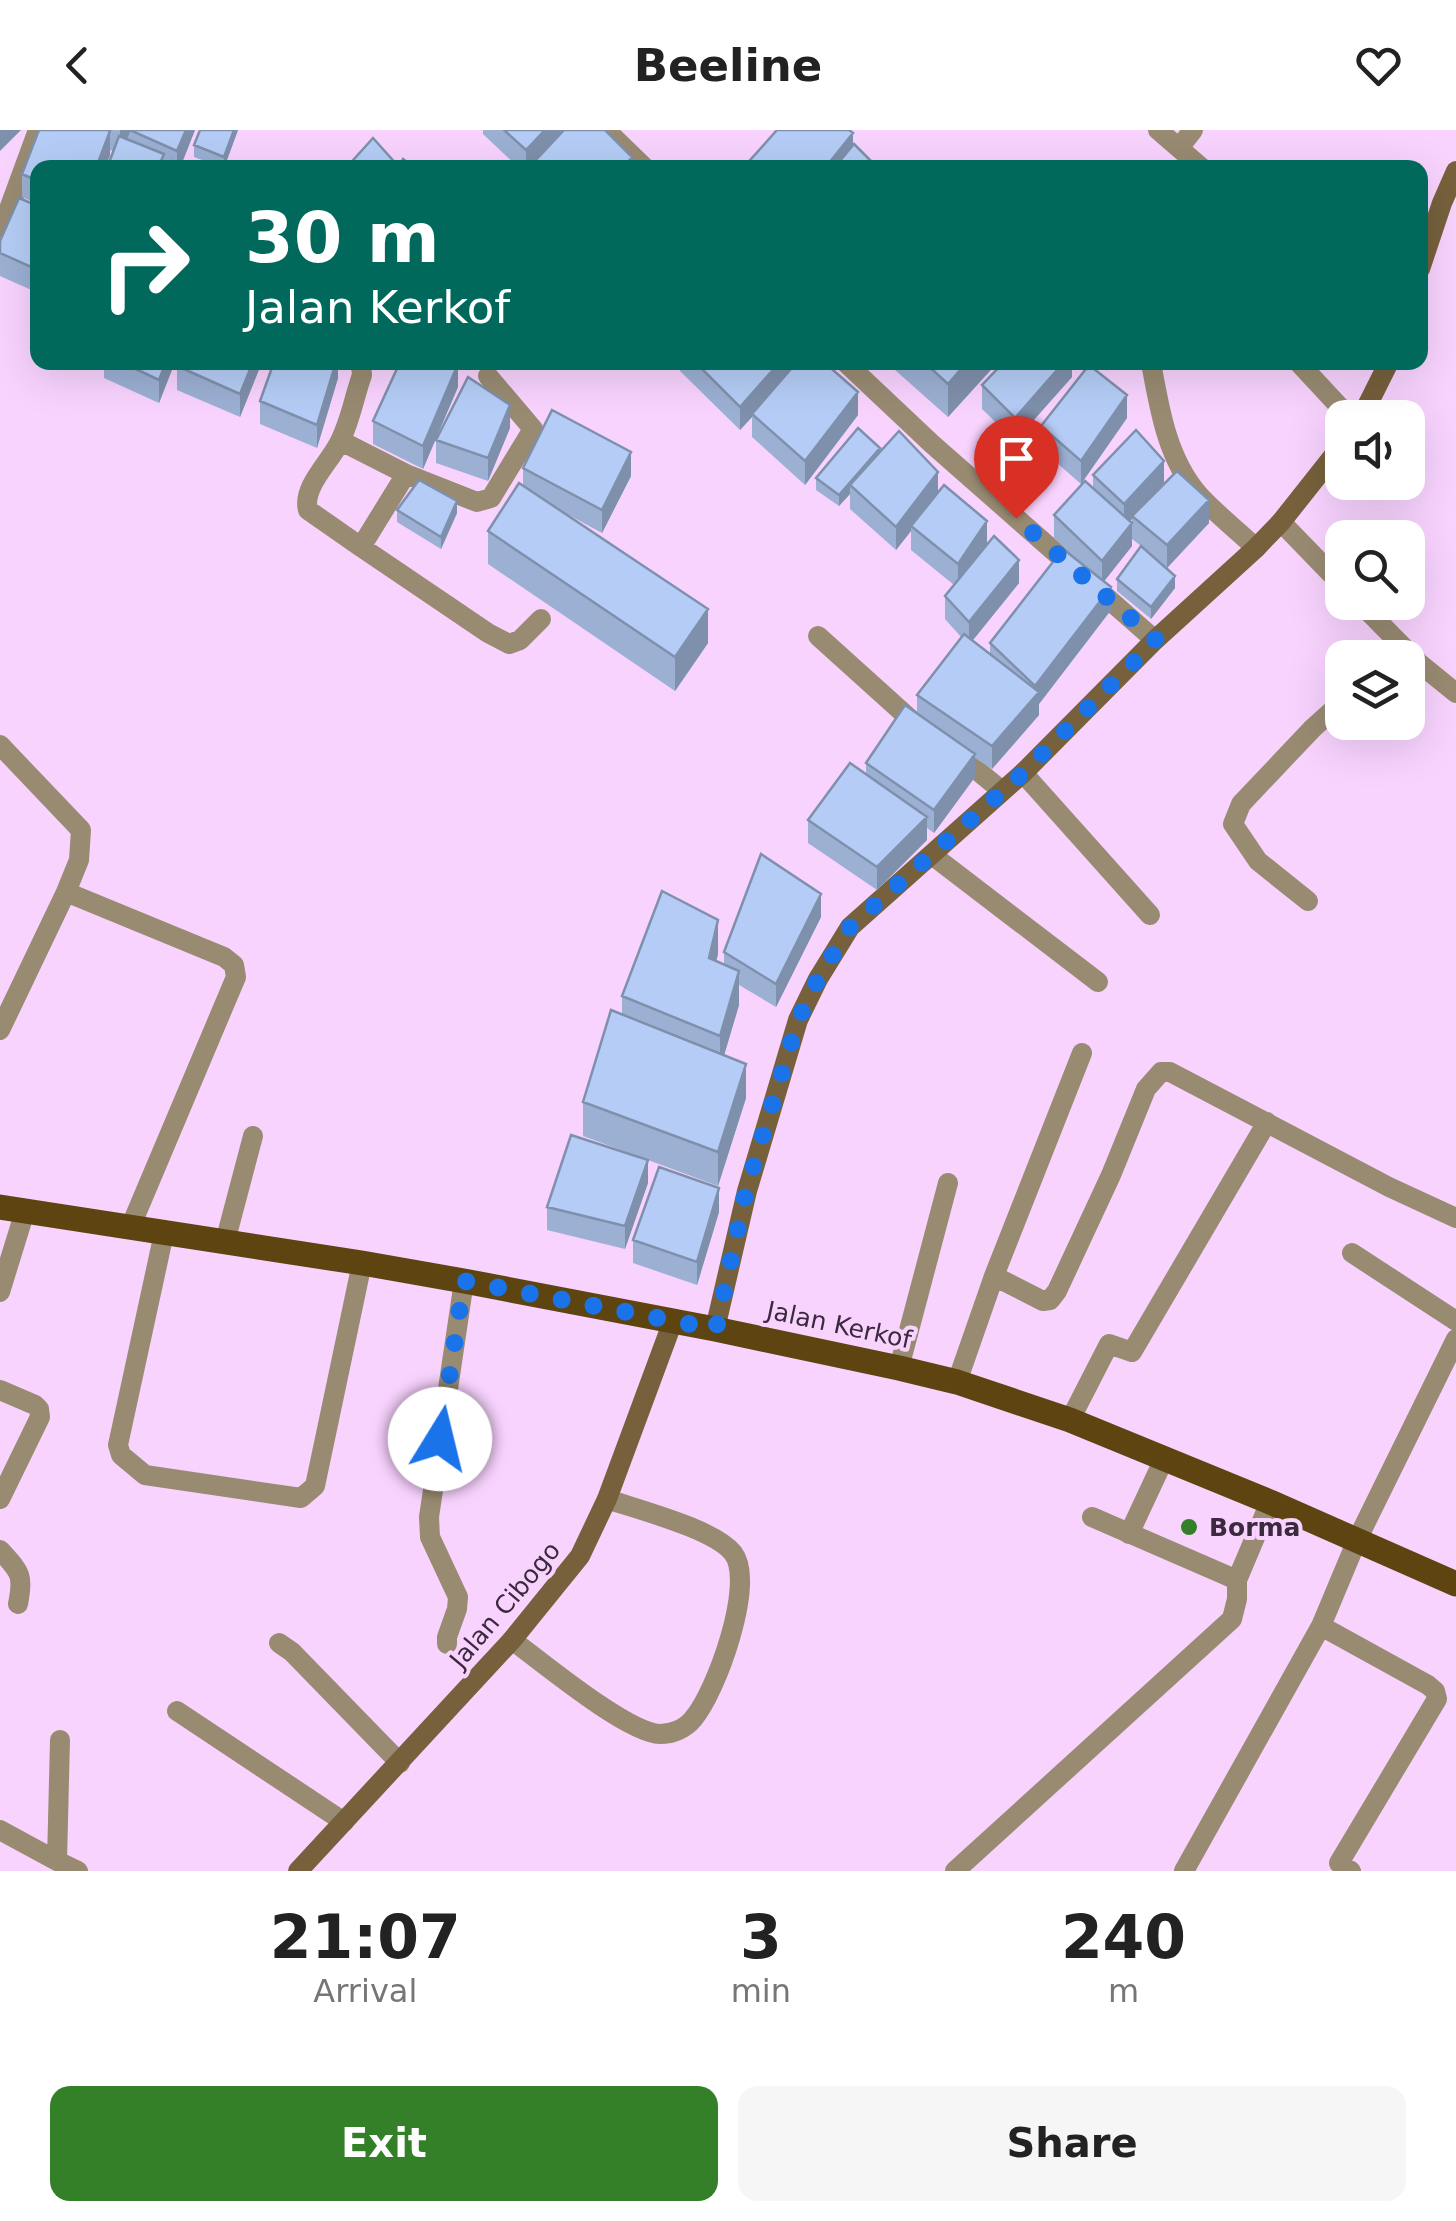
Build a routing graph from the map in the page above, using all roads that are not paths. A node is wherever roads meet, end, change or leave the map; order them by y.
1 (38, 130) edge
2 (606, 130) edge
3 (1158, 130) edge
4 (1194, 130) edge
5 (1179, 148) junction
6 (637, 160) edge
7 (1193, 160) edge
8 (1456, 172) edge
9 (1449, 206) edge
10 (11, 217) edge
11 (1428, 251) edge
12 (361, 370) edge
13 (853, 370) edge
14 (1152, 370) edge
15 (1305, 370) edge
16 (1384, 370) edge
17 (488, 376) dead end
18 (1333, 400) edge
19 (1370, 400) edge
20 (341, 441) junction
21 (1325, 467) edge
22 (406, 474) junction
23 (1282, 522) junction
24 (361, 548) junction
25 (1256, 548) junction
26 (1325, 567) edge
27 (541, 620) dead end
28 (1373, 620) edge
29 (818, 636) dead end
30 (1156, 640) junction
31 (1389, 640) edge
32 (1425, 671) edge
33 (1456, 693) edge
34 (1325, 717) edge
35 (0, 745) edge
36 (1023, 773) junction
37 (1001, 790) junction
38 (932, 855) junction
39 (66, 892) junction
40 (1308, 901) dead end
41 (1150, 915) dead end
42 (1098, 982) dead end
43 (0, 1030) edge
44 (1082, 1054) dead end
45 (1268, 1122) junction
46 (253, 1136) dead end
47 (948, 1183) dead end
48 (13, 1209) edge
49 (1456, 1218) edge
50 (130, 1228) junction
51 (164, 1233) junction
52 (226, 1242) junction
53 (1352, 1253) dead end
54 (362, 1263) junction
55 (994, 1276) junction
56 (464, 1281) junction
57 (0, 1292) edge
58 (673, 1321) junction
59 (1456, 1321) edge
60 (716, 1329) junction
61 (1456, 1339) edge
62 (899, 1368) junction
63 (957, 1382) junction
64 (0, 1390) edge
65 (1070, 1420) junction
66 (1164, 1459) junction
67 (0, 1498) edge
68 (608, 1499) junction
69 (1270, 1502) junction
70 (1092, 1517) dead end
71 (1129, 1534) junction
72 (1357, 1540) junction
73 (0, 1550) edge
74 (1237, 1580) junction
75 (1456, 1584) edge
76 (18, 1604) dead end
77 (1321, 1626) junction
78 (512, 1640) junction
79 (280, 1644) dead end
80 (448, 1644) dead end
81 (177, 1711) dead end
82 (60, 1740) dead end
83 (400, 1763) junction
84 (344, 1822) junction
85 (0, 1830) edge
86 (56, 1861) junction
87 (1340, 1868) edge
88 (78, 1871) edge
89 (298, 1871) edge
90 (955, 1871) edge
91 (1184, 1871) edge

1 - 10 street
2 - 6 street
3 - 5 street
4 - 5 street
5 - 7 street
8 - 9 main road
9 - 11 main road
12 - 20 street
13 - 30 street
14 - 25 street
15 - 18 street
16 - 19 main road
17 - 22 street
20 - 22 street
20 - 24 street
21 - 23 main road
22 - 24 street
23 - 25 main road
23 - 26 street
24 - 27 street
25 - 30 main road
28 - 31 street
29 - 37 street
30 - 36 main road
32 - 33 street
34 - 40 street
35 - 39 street
36 - 37 main road
36 - 41 street
37 - 38 main road
38 - 42 street
38 - 60 main road
39 - 43 street
39 - 50 street
44 - 55 street
45 - 49 street
45 - 55 street
45 - 65 street
46 - 52 street
47 - 62 street
48 - 50 main road, Jalan Kerkof
48 - 57 street
50 - 51 main road, Jalan Kerkof
51 - 52 main road, Jalan Kerkof
51 - 54 street
52 - 54 main road, Jalan Kerkof
53 - 59 street
54 - 56 main road, Jalan Kerkof
55 - 63 street
56 - 58 main road, Jalan Kerkof
56 - 80 street
58 - 60 main road, Jalan Kerkof
58 - 68 main road, Jalan Cibogo
60 - 62 main road, Jalan Kerkof
61 - 72 street
62 - 63 main road, Jalan Kerkof
63 - 65 main road, Jalan Kerkof
64 - 67 street
65 - 66 main road, Jalan Kerkof
66 - 69 main road, Jalan Kerkof
66 - 71 street
68 - 78 main road, Jalan Cibogo
68 - 78 street
69 - 72 main road, Jalan Kerkof
69 - 74 street
70 - 71 street
71 - 74 street
72 - 75 main road, Jalan Kerkof
72 - 77 street
73 - 76 street
74 - 90 street
77 - 87 street
77 - 91 street
78 - 83 main road, Jalan Cibogo
79 - 83 street
81 - 84 street
82 - 86 street
83 - 84 main road, Jalan Cibogo
84 - 89 main road, Jalan Cibogo
85 - 86 street
86 - 88 street

